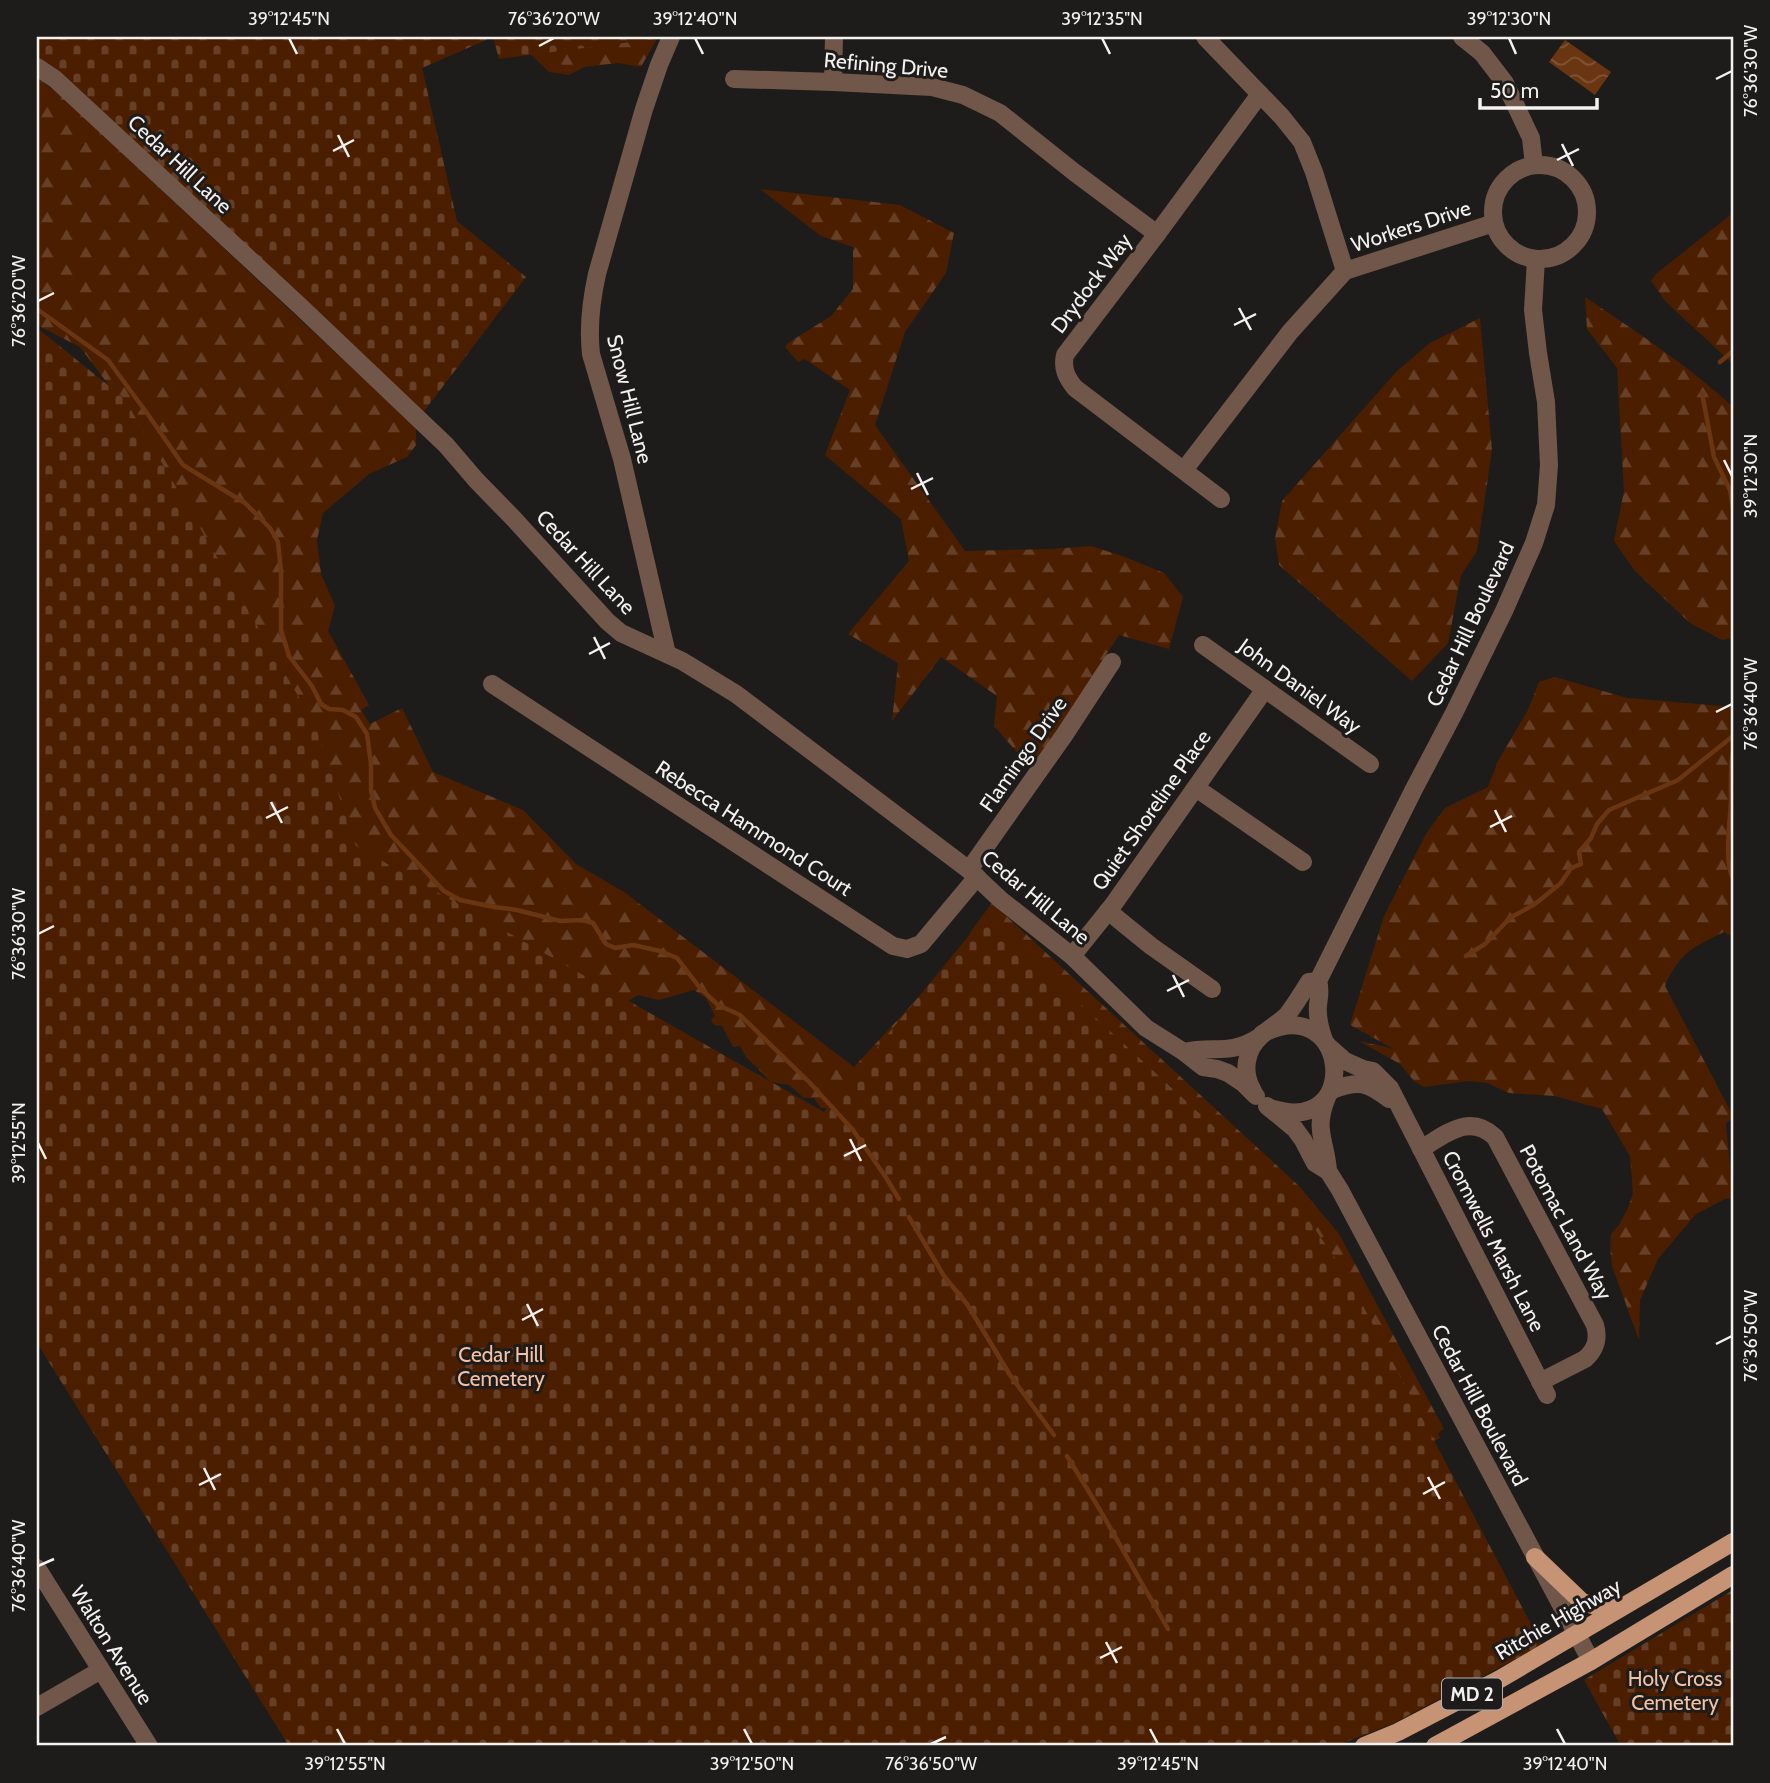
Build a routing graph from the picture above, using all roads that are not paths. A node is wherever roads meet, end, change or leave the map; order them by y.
1 (671, 37) edge
2 (834, 37) edge
3 (1205, 37) edge
4 (1462, 37) edge
5 (37, 67) edge
6 (734, 79) dead end
7 (834, 82) junction
8 (1260, 94) junction
9 (1534, 165) junction
10 (1494, 223) junction
11 (1157, 234) junction
12 (1536, 259) junction
13 (1345, 271) junction
14 (1184, 470) junction
15 (1221, 499) dead end
16 (1203, 645) dead end
17 (667, 654) junction
18 (1112, 662) dead end
19 (492, 684) dead end
20 (1265, 689) junction
21 (1370, 764) dead end
22 (1196, 788) junction
23 (1303, 862) dead end
24 (973, 874) junction
25 (1108, 911) junction
26 (1072, 956) junction
27 (1318, 981) junction
28 (1212, 989) dead end
29 (1260, 1036) junction
30 (1326, 1043) junction
31 (1184, 1052) junction
32 (1329, 1094) junction
33 (1261, 1101) junction
34 (1400, 1108) junction
35 (1421, 1149) junction
36 (1328, 1171) junction
37 (1544, 1388) joint
38 (1733, 1542) edge
39 (1535, 1557) junction
40 (37, 1568) edge
41 (1733, 1575) edge
42 (1626, 1605) junction
43 (1577, 1635) junction
44 (1591, 1661) junction
45 (101, 1670) junction
46 (37, 1707) edge
47 (149, 1746) edge
48 (1364, 1746) edge
49 (1435, 1746) edge

1 - 17 street, Snow Hill Lane
2 - 7 street
3 - 8 street
4 - 9 street
5 - 17 street, Cedar Hill Lane
6 - 7 street, Refining Drive
7 - 11 street, Refining Drive
8 - 11 street, Drydock Way
8 - 13 street
9 - 10 street
9 - 12 street
10 - 12 street
10 - 13 street, Workers Drive
11 - 14 street, Drydock Way
12 - 27 street, Cedar Hill Boulevard
13 - 14 street, Workers Drive
14 - 15 street, Drydock Way
16 - 20 street, John Daniel Way
17 - 24 street, Cedar Hill Lane
18 - 24 street, Flamingo Drive
19 - 24 street, Rebecca Hammond Court
20 - 21 street, John Daniel Way
20 - 22 street, Quiet Shoreline Place
22 - 23 street
22 - 25 street, Quiet Shoreline Place
24 - 26 street, Cedar Hill Lane
25 - 26 street, Quiet Shoreline Place
25 - 28 street
26 - 31 street, Cedar Hill Lane
27 - 29 street, Cedar Hill Boulevard
27 - 30 street, Cedar Hill Boulevard
29 - 30 street
29 - 31 street
29 - 33 street, Cedar Hill Boulevard
30 - 32 street, Cedar Hill Boulevard
30 - 34 street, Cromwells Marsh Lane
31 - 33 street, Cedar Hill Lane
32 - 33 street
32 - 34 street, Cromwells Marsh Lane
32 - 36 street, Cedar Hill Boulevard
33 - 36 street, Cedar Hill Boulevard
34 - 35 street, Cromwells Marsh Lane
35 - 37 street, Cromwells Marsh Lane
35 - 37 street, Potomac Land Way
36 - 39 street, Cedar Hill Boulevard
38 - 42 main road, Ritchie Highway / MD 2
39 - 42 main road
39 - 43 street, Cedar Hill Boulevard
40 - 45 street, Walton Avenue
41 - 44 main road, MD 2
42 - 43 main road, Ritchie Highway / MD 2
43 - 44 street, Cedar Hill Boulevard
43 - 48 main road, Ritchie Highway / MD 2
44 - 49 main road, MD 2
45 - 46 street
45 - 47 street, Walton Avenue

